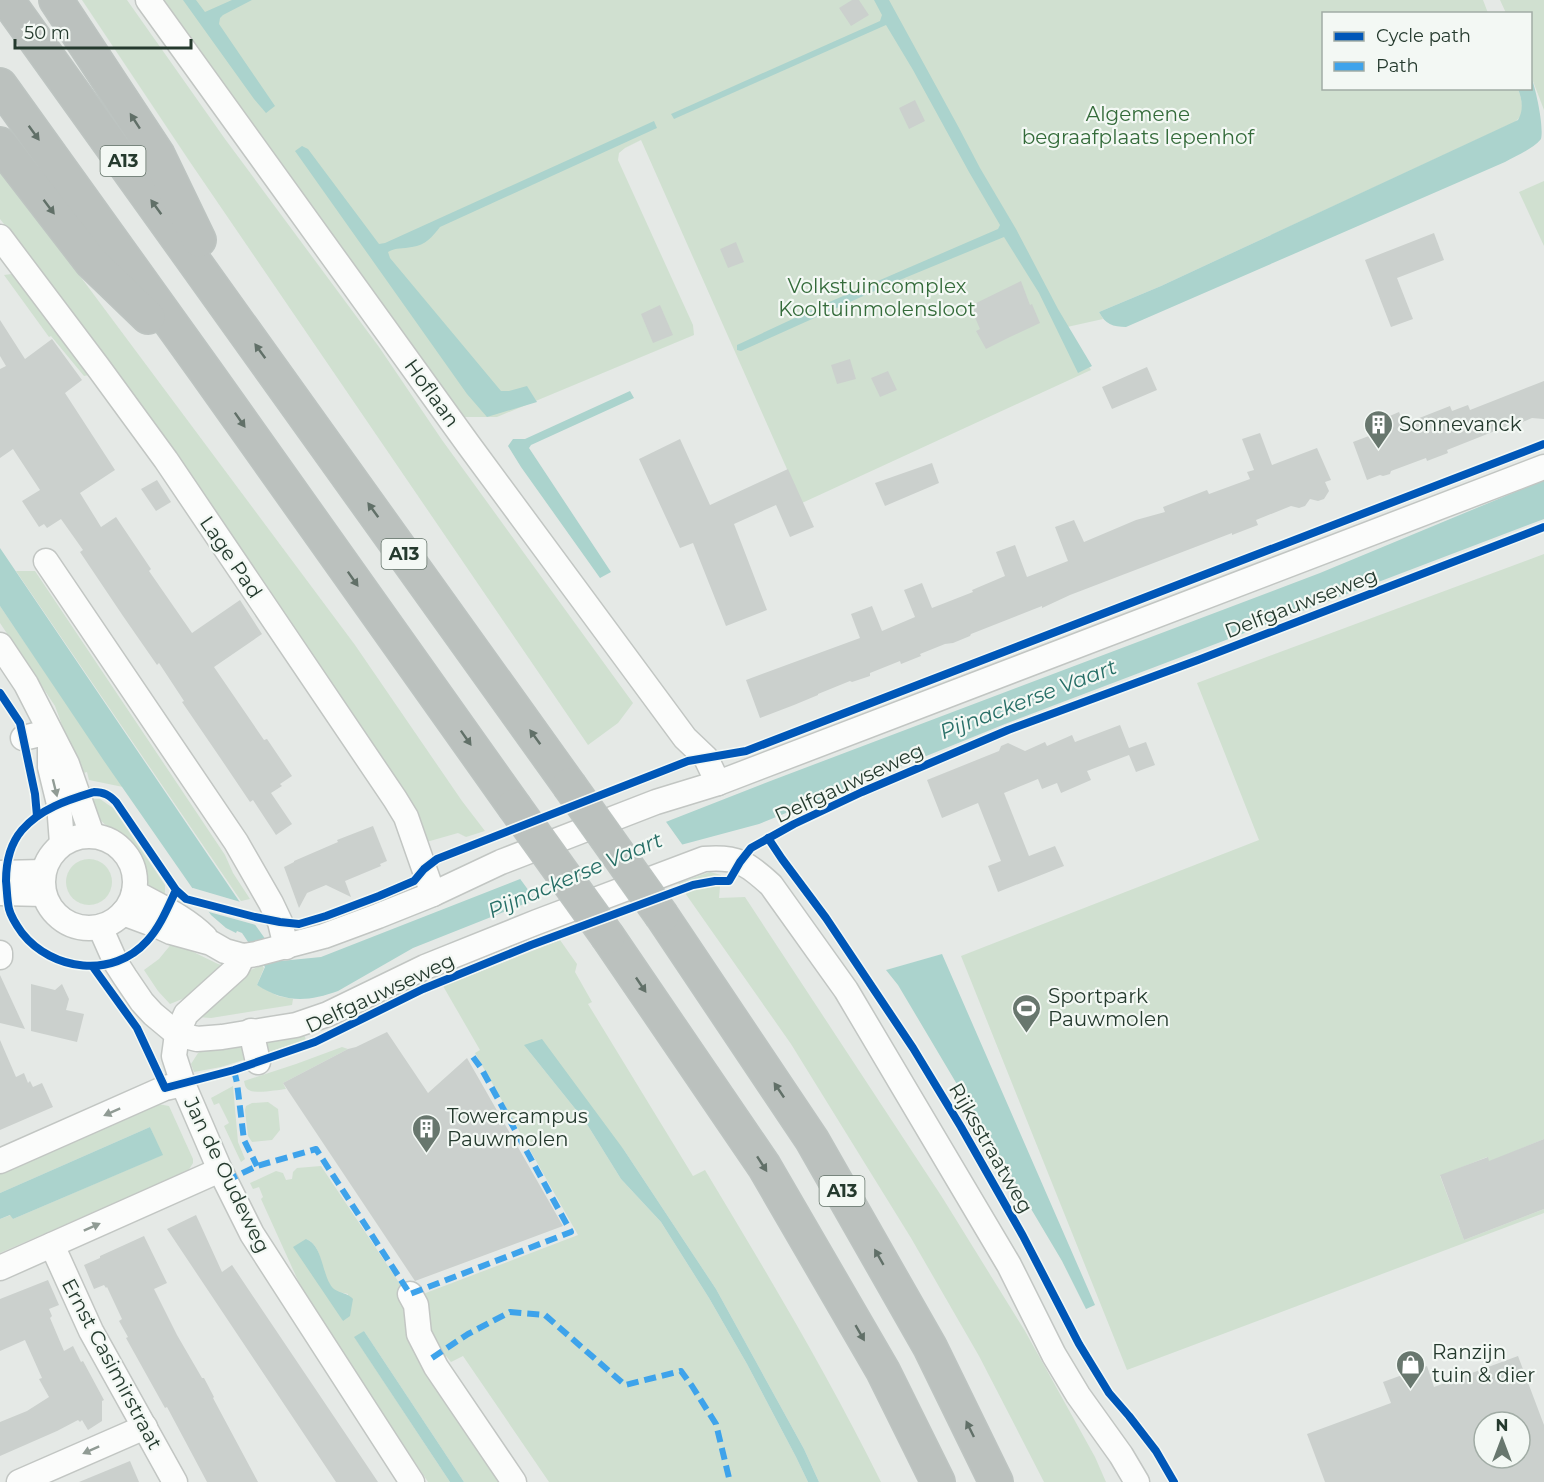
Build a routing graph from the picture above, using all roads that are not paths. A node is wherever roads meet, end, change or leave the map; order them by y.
1 (7, 0) edge
2 (56, 0) edge
3 (148, 0) edge
4 (0, 85) edge
5 (0, 144) edge
6 (0, 237) edge
7 (239, 322) junction
8 (206, 372) junction
9 (1544, 467) edge
10 (46, 561) dead end
11 (0, 645) edge
12 (50, 732) junction
13 (23, 738) dead end
14 (718, 783) junction
15 (92, 835) junction
16 (62, 843) junction
17 (0, 873) edge
18 (44, 883) junction
19 (0, 893) edge
20 (433, 894) junction
21 (129, 903) junction
22 (100, 927) junction
23 (265, 952) junction
24 (251, 1031) junction
25 (177, 1034) junction
26 (258, 1062) dead end
27 (183, 1084) junction
28 (0, 1161) edge
29 (220, 1170) junction
30 (52, 1245) junction
31 (0, 1268) edge
32 (410, 1294) dead end
33 (145, 1427) junction
34 (19, 1482) edge
35 (175, 1482) edge
36 (412, 1482) edge
37 (514, 1482) edge
38 (938, 1482) edge
39 (996, 1482) edge
40 (1137, 1482) edge

7 -> 1 highway, A13
7 -> 2 highway, A13
3 - 14 street, Hoflaan
4 -> 8 highway, A13
5 -> 8 highway, A13
6 - 20 street, Lage Pad
39 -> 7 highway, A13, bridge
8 -> 38 highway, A13, bridge
9 - 14 street, Delfgauwseweg
10 - 23 street
11 - 12 street
12 - 13 street
12 - 15 street
12 -> 16 street
14 - 20 street, Delfgauwseweg
15 - 16 street
15 - 21 street
16 - 18 street
17 - 18 street
18 - 19 street
18 - 22 street
20 - 23 street, Delfgauwseweg
21 - 22 street
21 - 23 street
22 - 25 street
23 - 25 street
24 - 25 street, Delfgauwseweg
24 - 26 street
24 - 40 street, Delfgauwseweg
25 - 27 street, Jan de Oudeweg
27 -> 28 street
27 - 29 street, Jan de Oudeweg
30 -> 29 street
29 - 36 street, Jan de Oudeweg
30 - 31 street
30 - 33 street, Ernst Casimirstraat
32 - 37 street
33 -> 34 street
33 - 35 street, Ernst Casimirstraat

